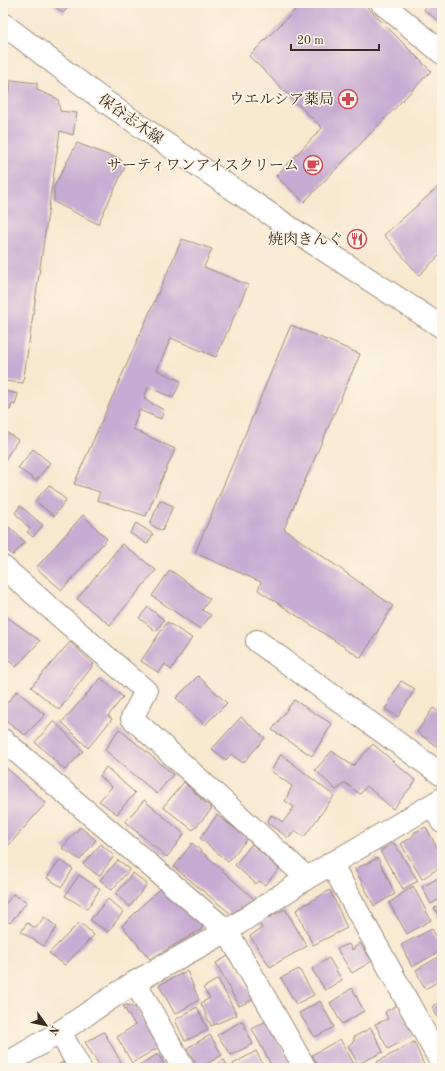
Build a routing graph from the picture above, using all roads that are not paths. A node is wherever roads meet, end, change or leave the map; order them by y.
1 (382, 3) edge
2 (3, 24) edge
3 (442, 53) edge
4 (442, 327) edge
5 (3, 567) edge
6 (257, 641) dead end
7 (3, 740) edge
8 (442, 775) edge
9 (439, 809) edge
10 (332, 863) junction
11 (307, 878) junction
12 (227, 931) junction
13 (135, 982) junction
14 (60, 1032) junction
15 (442, 1064) edge
16 (3, 1066) edge
17 (80, 1068) edge
18 (183, 1068) edge
19 (306, 1068) edge

1 - 3 street
2 - 4 street, 保谷志木線
5 - 11 street
6 - 8 street
7 - 12 street
9 - 10 street
10 - 11 street
10 - 15 street
11 - 12 street
12 - 13 street
12 - 19 street
13 - 14 street
13 - 18 street
14 - 16 street
14 - 17 street

